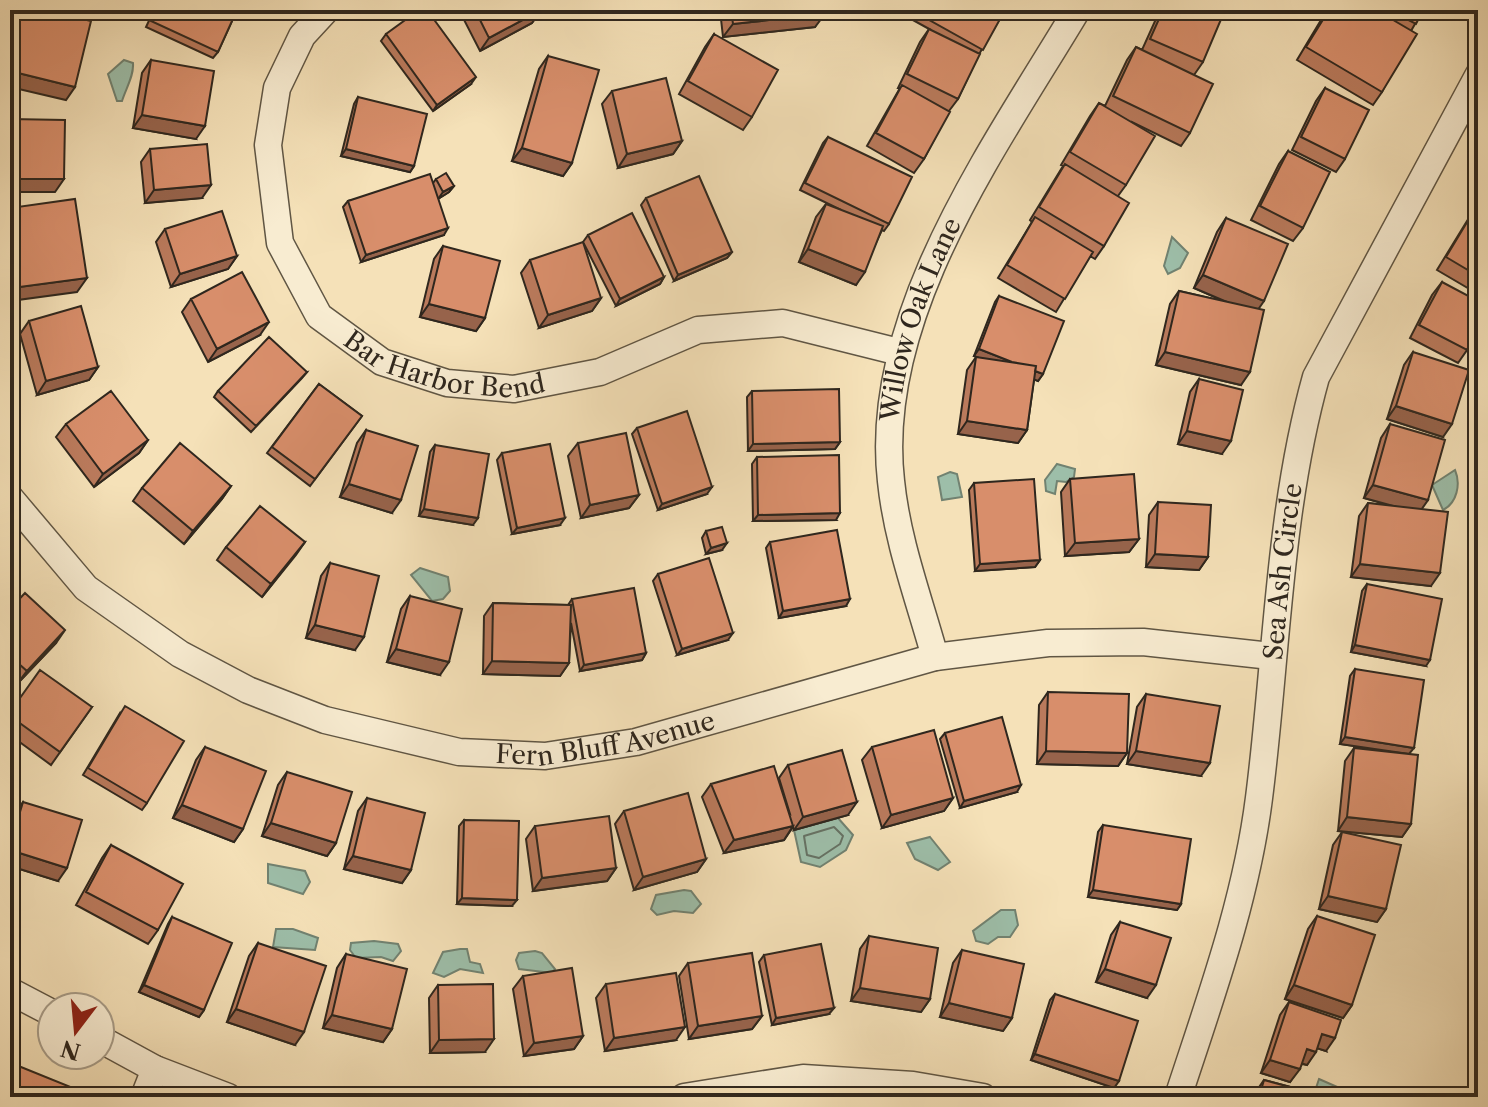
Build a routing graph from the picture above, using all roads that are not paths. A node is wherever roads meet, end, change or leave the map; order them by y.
1 (326, 10) edge
2 (1077, 10) edge
3 (1478, 76) edge
4 (899, 352) junction
5 (12, 507) edge
6 (1271, 656) junction
7 (935, 657) junction
8 (10, 991) edge
9 (36, 1005) edge
10 (116, 1048) edge
11 (155, 1069) junction
12 (144, 1097) edge
13 (228, 1097) edge
14 (684, 1097) edge
15 (983, 1097) edge
16 (1178, 1097) edge

1 - 4 street, Bar Harbor Bend
2 - 4 street, Willow Oak Lane
3 - 6 street, Sea Ash Circle
4 - 7 street, Willow Oak Lane
5 - 7 street, Fern Bluff Avenue
6 - 7 street, Fern Bluff Avenue
6 - 16 street, Sea Ash Circle
8 - 9 street
10 - 11 street
11 - 12 street
11 - 13 street
14 - 15 street

